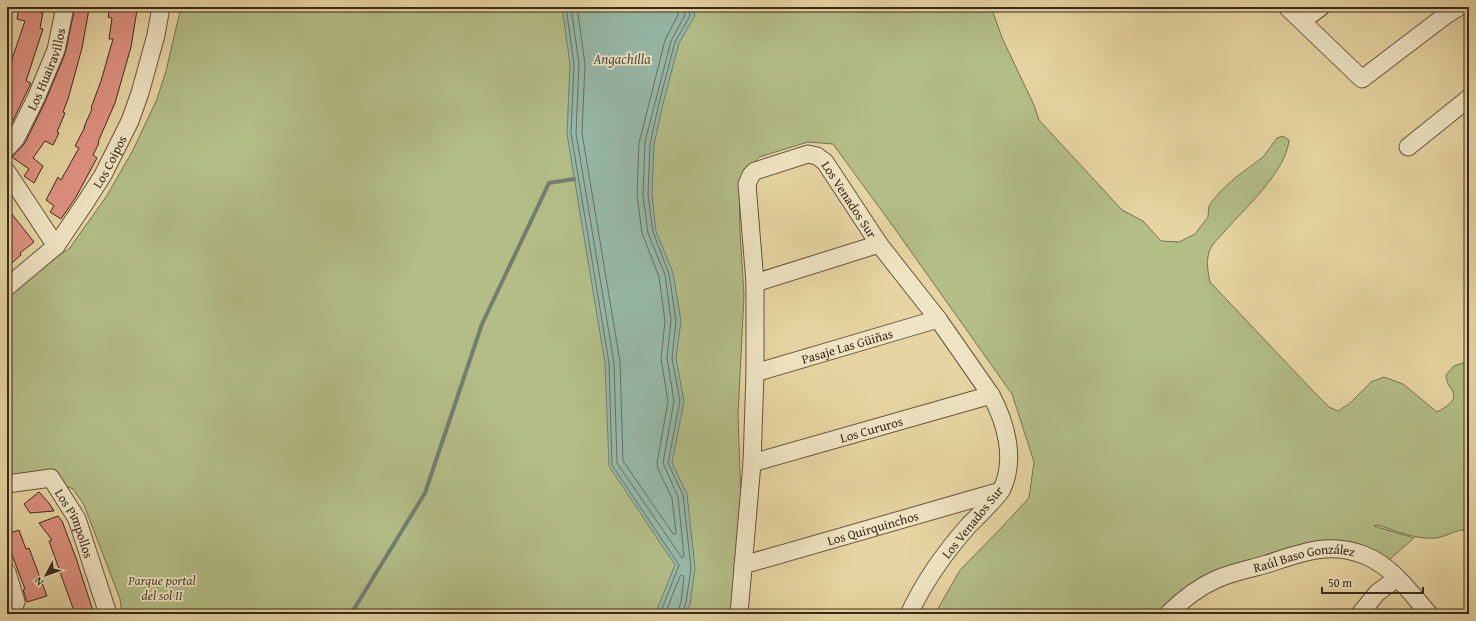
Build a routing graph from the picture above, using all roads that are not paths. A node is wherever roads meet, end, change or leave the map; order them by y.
1 (65, 7) edge
2 (162, 7) edge
3 (1287, 7) edge
4 (1321, 7) edge
5 (1459, 7) edge
6 (1302, 21) junction
7 (1469, 98) edge
8 (1408, 147) dead end
9 (7, 148) edge
10 (7, 172) edge
11 (879, 244) junction
12 (56, 246) junction
13 (755, 283) junction
14 (7, 286) edge
15 (938, 320) junction
16 (755, 373) junction
17 (991, 395) junction
18 (752, 463) junction
19 (7, 484) edge
20 (1001, 491) junction
21 (744, 565) junction
22 (7, 572) edge
23 (1397, 578) junction
24 (10, 614) edge
25 (108, 614) edge
26 (739, 614) edge
27 (909, 614) edge
28 (1168, 614) edge
29 (1360, 614) edge
30 (1429, 614) edge

1 - 9 street, Los Huairavillos
2 - 12 street, Los Coipos
3 - 6 street
4 - 6 street
5 - 6 street
7 - 8 street
10 - 12 street
11 - 13 street
11 - 13 street, Los Venados Sur
11 - 15 street, Los Venados Sur
12 - 14 street, Los Coipos
13 - 16 street, Los Venados Sur
15 - 16 street, Pasaje Las Güiñas
15 - 17 street, Los Venados Sur
16 - 18 street, Los Venados Sur
17 - 18 street, Los Cururos
17 - 20 street, Los Venados Sur
18 - 21 street, Los Venados Sur
19 - 25 street, Los Pimpollos
20 - 21 street, Los Quirquinchos
20 - 27 street, Los Venados Sur
21 - 26 street, Los Venados Sur
22 - 24 street
23 - 28 street, Raúl Baso González
23 - 29 street
23 - 30 street, Raúl Baso González

